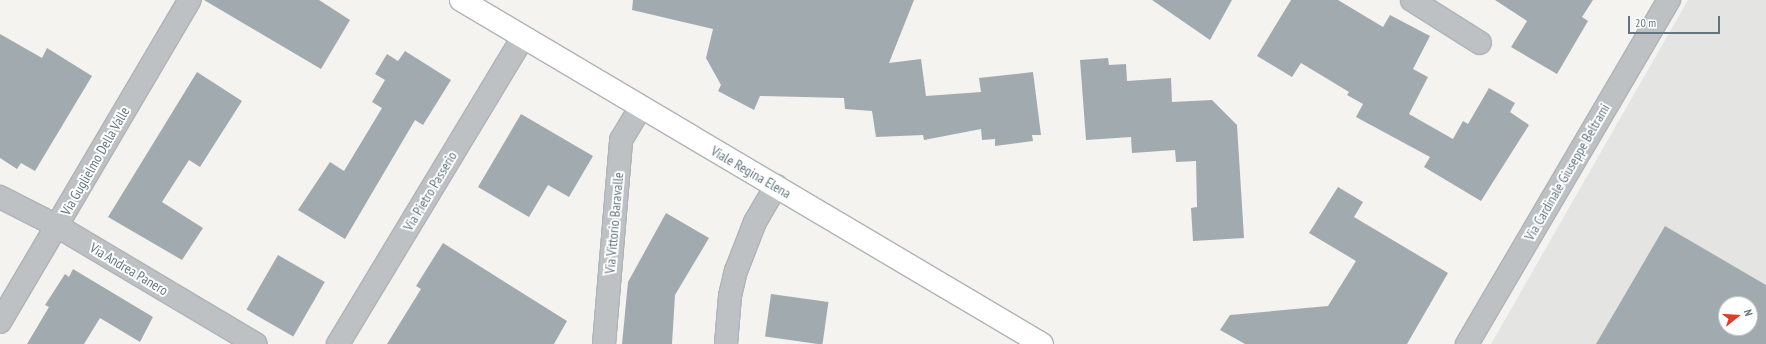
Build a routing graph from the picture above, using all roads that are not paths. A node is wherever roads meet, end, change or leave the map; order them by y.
1 (190, 0) edge
2 (461, 0) edge
3 (1412, 0) edge
4 (1669, 0) edge
5 (523, 37) junction
6 (1480, 43) dead end
7 (640, 108) junction
8 (776, 186) junction
9 (0, 197) edge
10 (57, 226) junction
11 (0, 322) edge
12 (256, 344) edge
13 (338, 344) edge
14 (604, 344) edge
15 (726, 344) edge
16 (1042, 344) edge
17 (1467, 344) edge

1 - 10 street, Via Guglielmo Della Valle
2 - 5 main road, Viale Regina Elena
3 - 6 street
4 - 17 street, Via Cardinale Giuseppe Beltrami
5 - 7 main road, Viale Regina Elena
5 - 13 street, Via Pietro Passerio
7 - 8 main road, Viale Regina Elena
7 - 14 street, Via Vittorio Baravalle
8 - 15 street
8 - 16 main road, Viale Regina Elena
9 - 10 street, Via Andrea Panero
10 - 11 street, Via Guglielmo Della Valle
10 - 12 street, Via Andrea Panero

